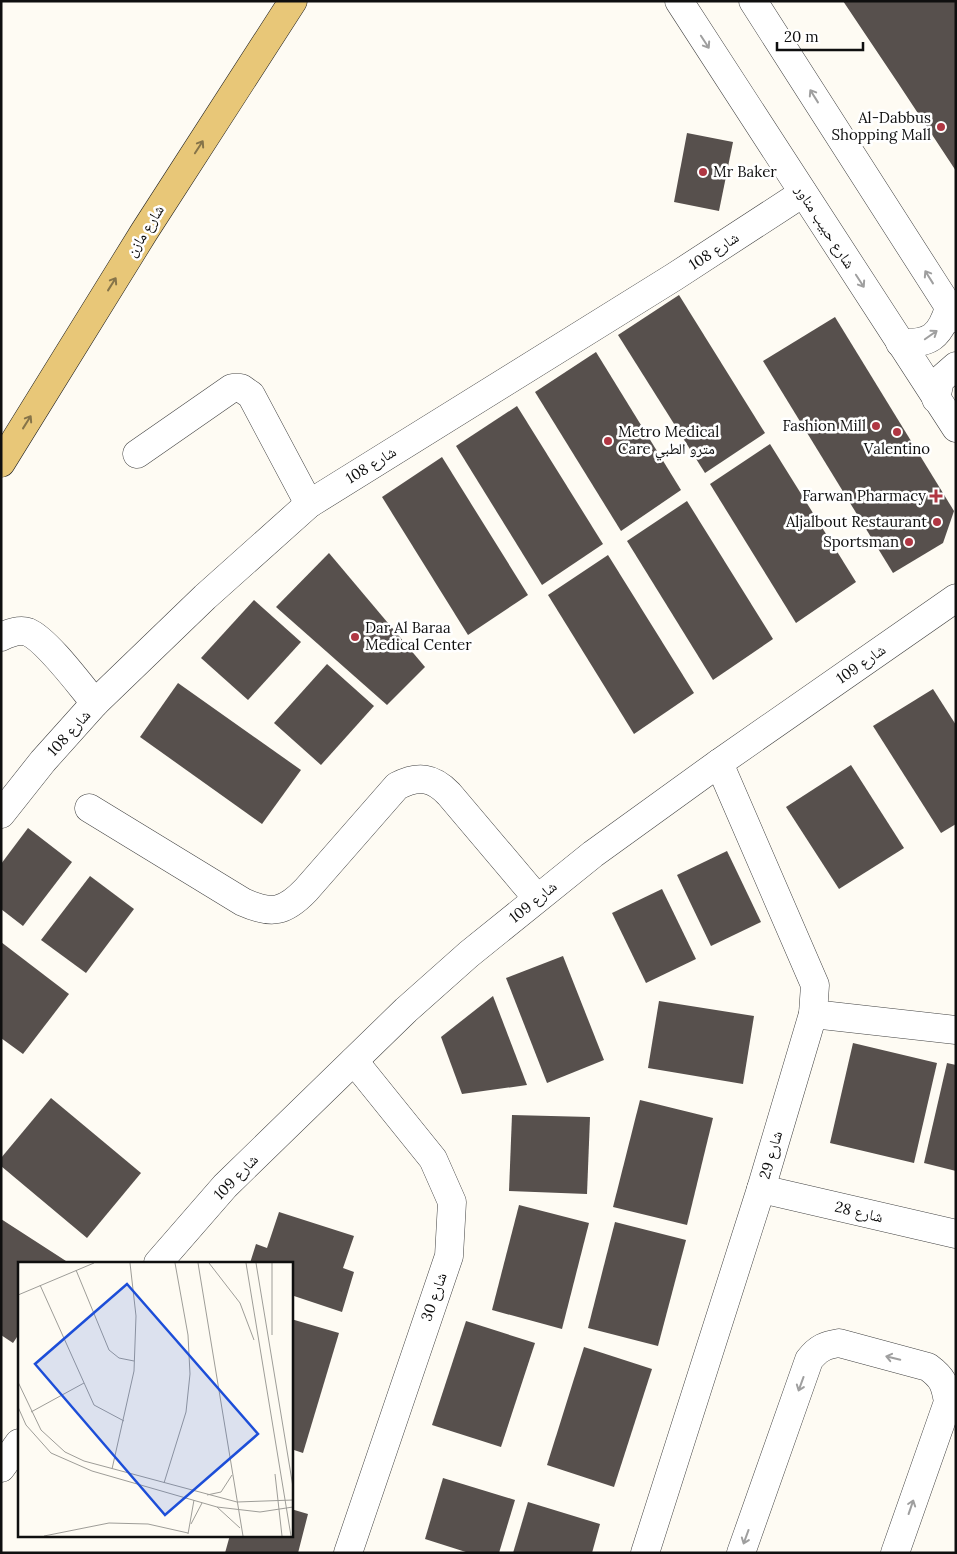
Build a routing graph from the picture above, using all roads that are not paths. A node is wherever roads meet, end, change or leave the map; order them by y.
1 (293, 1) edge
2 (679, 1) edge
3 (754, 1) edge
4 (803, 193) junction
5 (952, 313) edge
6 (900, 343) junction
7 (956, 366) edge
8 (936, 399) junction
9 (956, 428) edge
10 (137, 454) dead end
11 (1, 464) edge
12 (309, 504) junction
13 (956, 598) edge
14 (1, 637) edge
15 (95, 703) junction
16 (719, 763) junction
17 (89, 808) dead end
18 (1, 814) edge
19 (537, 898) junction
20 (813, 1014) junction
21 (956, 1030) edge
22 (354, 1061) junction
23 (762, 1189) junction
24 (956, 1234) edge
25 (159, 1262) edge
26 (18, 1444) edge
27 (1, 1468) edge
28 (348, 1553) edge
29 (644, 1553) edge
30 (740, 1553) edge
31 (895, 1553) edge

11 -> 1 main road, شارع مازن
2 -> 4 street, شارع حبيب مناور
5 -> 3 street
4 -> 6 street, شارع حبيب مناور
4 - 12 street, شارع 108
6 -> 5 street
6 - 8 street, شارع حبيب مناور
7 - 8 street
8 - 9 street, شارع حبيب مناور
10 - 12 street
12 - 15 street, شارع 108
13 - 16 street, شارع 109
14 - 15 street
15 - 18 street, شارع 108
16 - 19 street, شارع 109
16 - 20 street, شارع 29
17 - 19 street
19 - 22 street, شارع 109
20 - 21 street
20 - 23 street, شارع 29
22 - 25 street, شارع 109
22 - 28 street, شارع 30
23 - 24 street, شارع 28
23 - 29 street, شارع 29
26 - 27 street
31 -> 30 street

